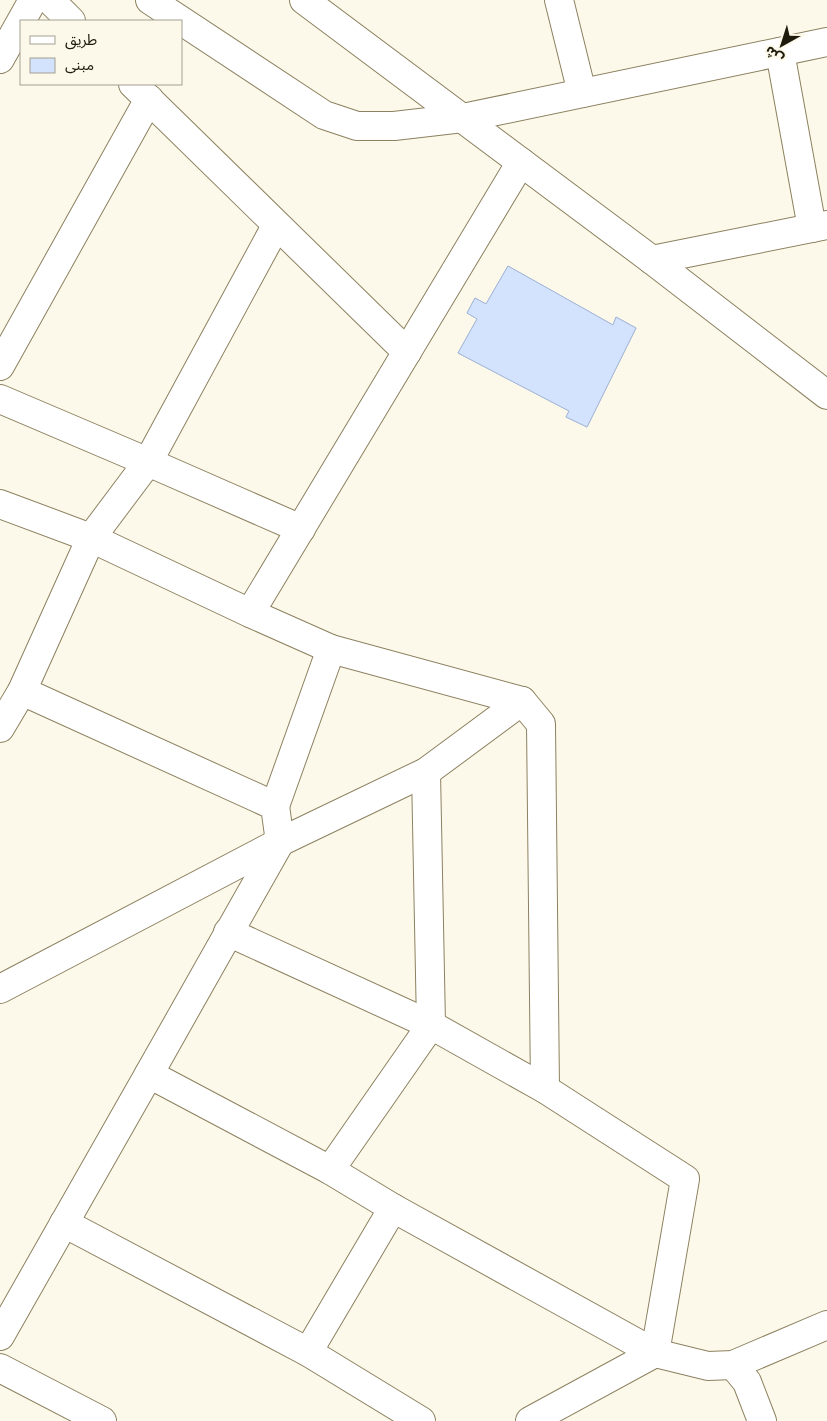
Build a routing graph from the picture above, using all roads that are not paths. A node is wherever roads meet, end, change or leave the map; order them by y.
1 (33, 0) edge
2 (50, 0) edge
3 (150, 0) edge
4 (304, 0) edge
5 (559, 0) edge
6 (22, 20) edge
7 (70, 20) edge
8 (180, 20) edge
9 (182, 21) edge
10 (20, 23) edge
11 (827, 42) edge
12 (780, 52) junction
13 (0, 59) edge
14 (141, 92) edge
15 (582, 93) junction
16 (463, 118) junction
17 (521, 162) junction
18 (276, 226) junction
19 (820, 226) edge
20 (652, 260) junction
21 (406, 352) junction
22 (0, 366) edge
23 (827, 395) edge
24 (0, 399) edge
25 (148, 462) junction
26 (0, 504) edge
27 (301, 529) junction
28 (91, 538) junction
29 (250, 613) junction
30 (331, 650) junction
31 (22, 691) junction
32 (522, 701) junction
33 (0, 728) edge
34 (426, 772) junction
35 (275, 806) junction
36 (280, 842) junction
37 (228, 932) junction
38 (0, 990) edge
39 (431, 1025) junction
40 (149, 1074) junction
41 (545, 1089) junction
42 (330, 1170) junction
43 (393, 1208) junction
44 (64, 1222) junction
45 (827, 1326) edge
46 (0, 1336) edge
47 (308, 1352) junction
48 (655, 1352) junction
49 (733, 1365) junction
50 (0, 1368) edge
51 (102, 1421) edge
52 (422, 1421) edge
53 (530, 1421) edge
54 (762, 1421) edge

1 - 6 street
2 - 7 street
3 - 8 street
4 - 16 street
5 - 15 street
9 - 16 street
10 - 13 street
11 - 12 street
12 - 15 street
12 - 19 street
14 - 18 street
14 - 22 street
15 - 16 street
16 - 17 street
17 - 20 street
17 - 21 street
18 - 21 street
18 - 25 street
19 - 20 street
20 - 23 street
21 - 27 street
24 - 25 street
25 - 27 street
25 - 28 street
26 - 28 street
27 - 29 street
28 - 29 street
28 - 31 street
29 - 30 street
30 - 32 street
30 - 35 street
31 - 33 street
31 - 35 street
32 - 34 street
32 - 41 street
34 - 36 street
34 - 39 street
35 - 36 street
36 - 37 street
36 - 38 street
37 - 39 street
37 - 40 street
39 - 41 street
39 - 42 street
40 - 42 street
40 - 44 street
41 - 48 street
42 - 43 street
43 - 47 street
43 - 48 street
44 - 46 street
44 - 47 street
45 - 49 street
47 - 52 street
48 - 49 street
48 - 53 street
49 - 54 street
50 - 51 street

